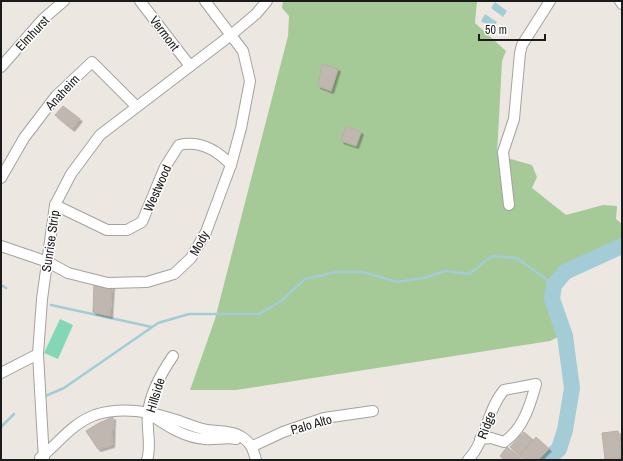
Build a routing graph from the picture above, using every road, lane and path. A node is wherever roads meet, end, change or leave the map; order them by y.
1 (64, 1) edge
2 (140, 1) edge
3 (204, 1) edge
4 (267, 1) edge
5 (550, 1) edge
6 (620, 1) edge
7 (622, 4) edge
8 (231, 35) junction
9 (190, 66) junction
10 (1, 67) edge
11 (136, 106) junction
12 (231, 165) junction
13 (1, 178) edge
14 (56, 205) junction
15 (508, 205) dead end
16 (1, 246) edge
17 (48, 262) junction
18 (38, 354) junction
19 (173, 356) dead end
20 (1, 373) edge
21 (372, 411) dead end
22 (148, 413) junction
23 (480, 439) junction
24 (252, 446) junction
25 (42, 458) edge
26 (147, 460) edge
27 (256, 460) edge
28 (468, 460) edge

1 - 10 street, Elmhurst
2 - 9 street, Vermont
3 - 8 street, Mody
4 - 8 street, Sunrise Strip
5 - 15 street
6 - 7 street
8 - 9 street, Sunrise Strip
8 - 12 street, Mody
9 - 11 street, Sunrise Strip
11 - 13 street, Anaheim
11 - 14 street, Sunrise Strip
12 - 14 street, Westwood
12 - 17 street, Mody
14 - 17 street, Sunrise Strip
16 - 17 street, Mody
17 - 18 street, Sunrise Strip
18 - 20 street
18 - 25 street, Sunrise Strip
19 - 22 street, Hillside
21 - 24 street, Palo Alto
22 - 24 street
22 - 25 street
22 - 26 street, Hillside
23 - 23 street, Ridge
23 - 28 street, Ridge
24 - 27 street

